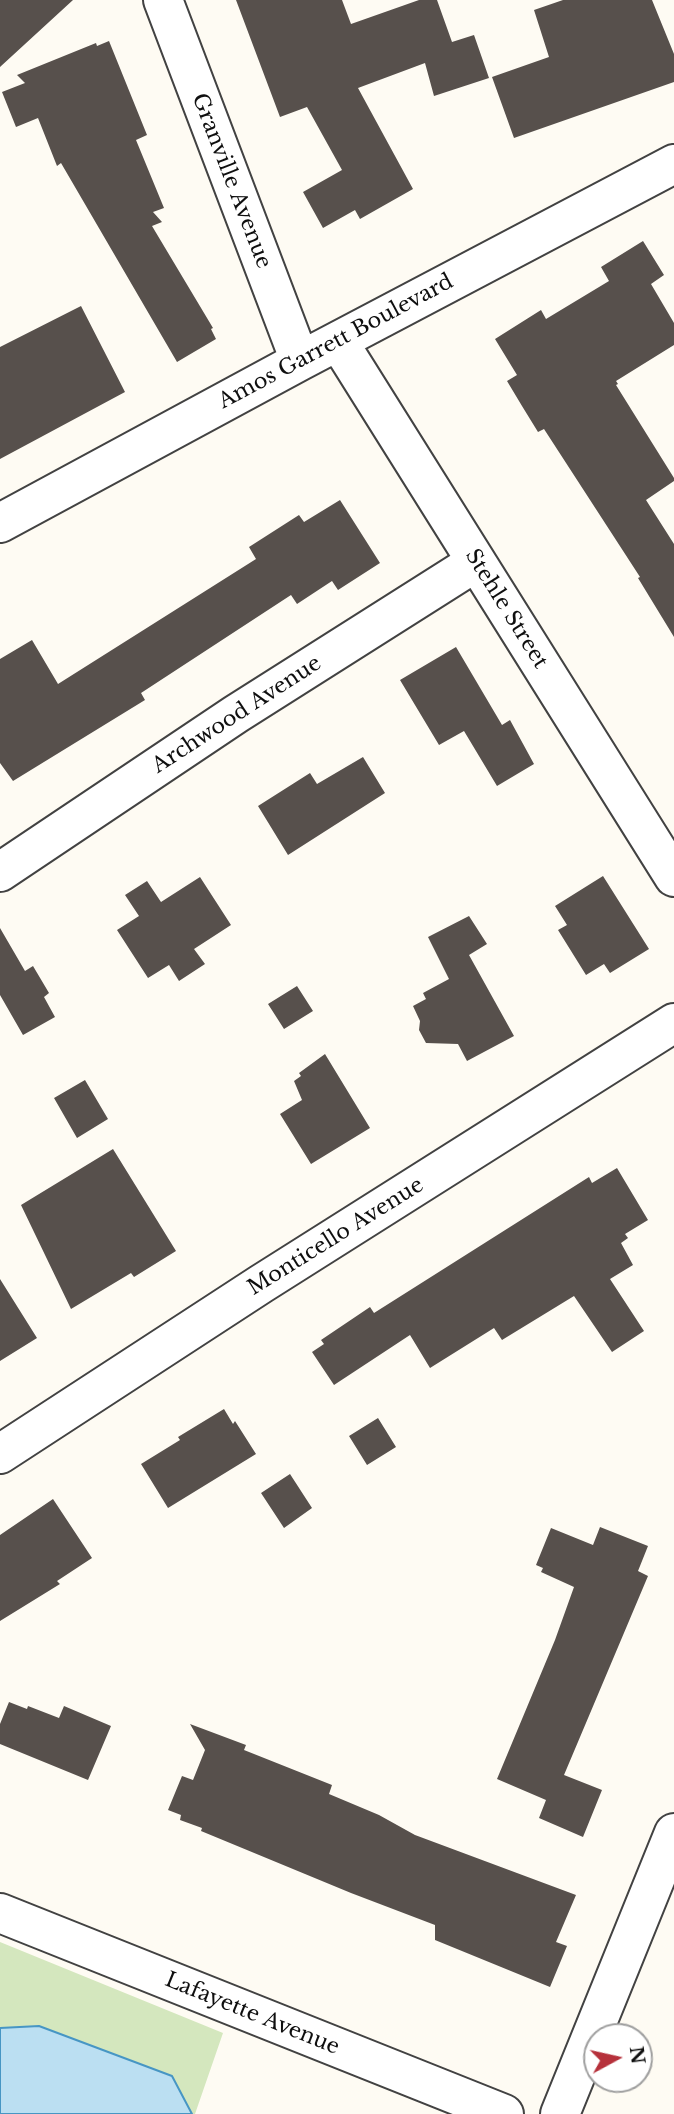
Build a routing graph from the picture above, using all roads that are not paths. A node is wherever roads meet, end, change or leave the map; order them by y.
1 (163, 0) edge
2 (674, 164) edge
3 (338, 341) junction
4 (300, 361) junction
5 (0, 523) edge
6 (477, 562) junction
7 (0, 872) edge
8 (674, 877) edge
9 (674, 1023) edge
10 (0, 1454) edge
11 (674, 1833) edge
12 (0, 1913) edge
13 (504, 2114) edge
14 (560, 2114) edge

1 - 4 street, Granville Avenue
2 - 3 street, Amos Garrett Boulevard
3 - 4 street, Amos Garrett Boulevard
3 - 6 street, Stehle Street
4 - 5 street, Amos Garrett Boulevard
6 - 7 street, Archwood Avenue
6 - 8 street, Stehle Street
9 - 10 street, Monticello Avenue
11 - 14 street
12 - 13 street, Lafayette Avenue

